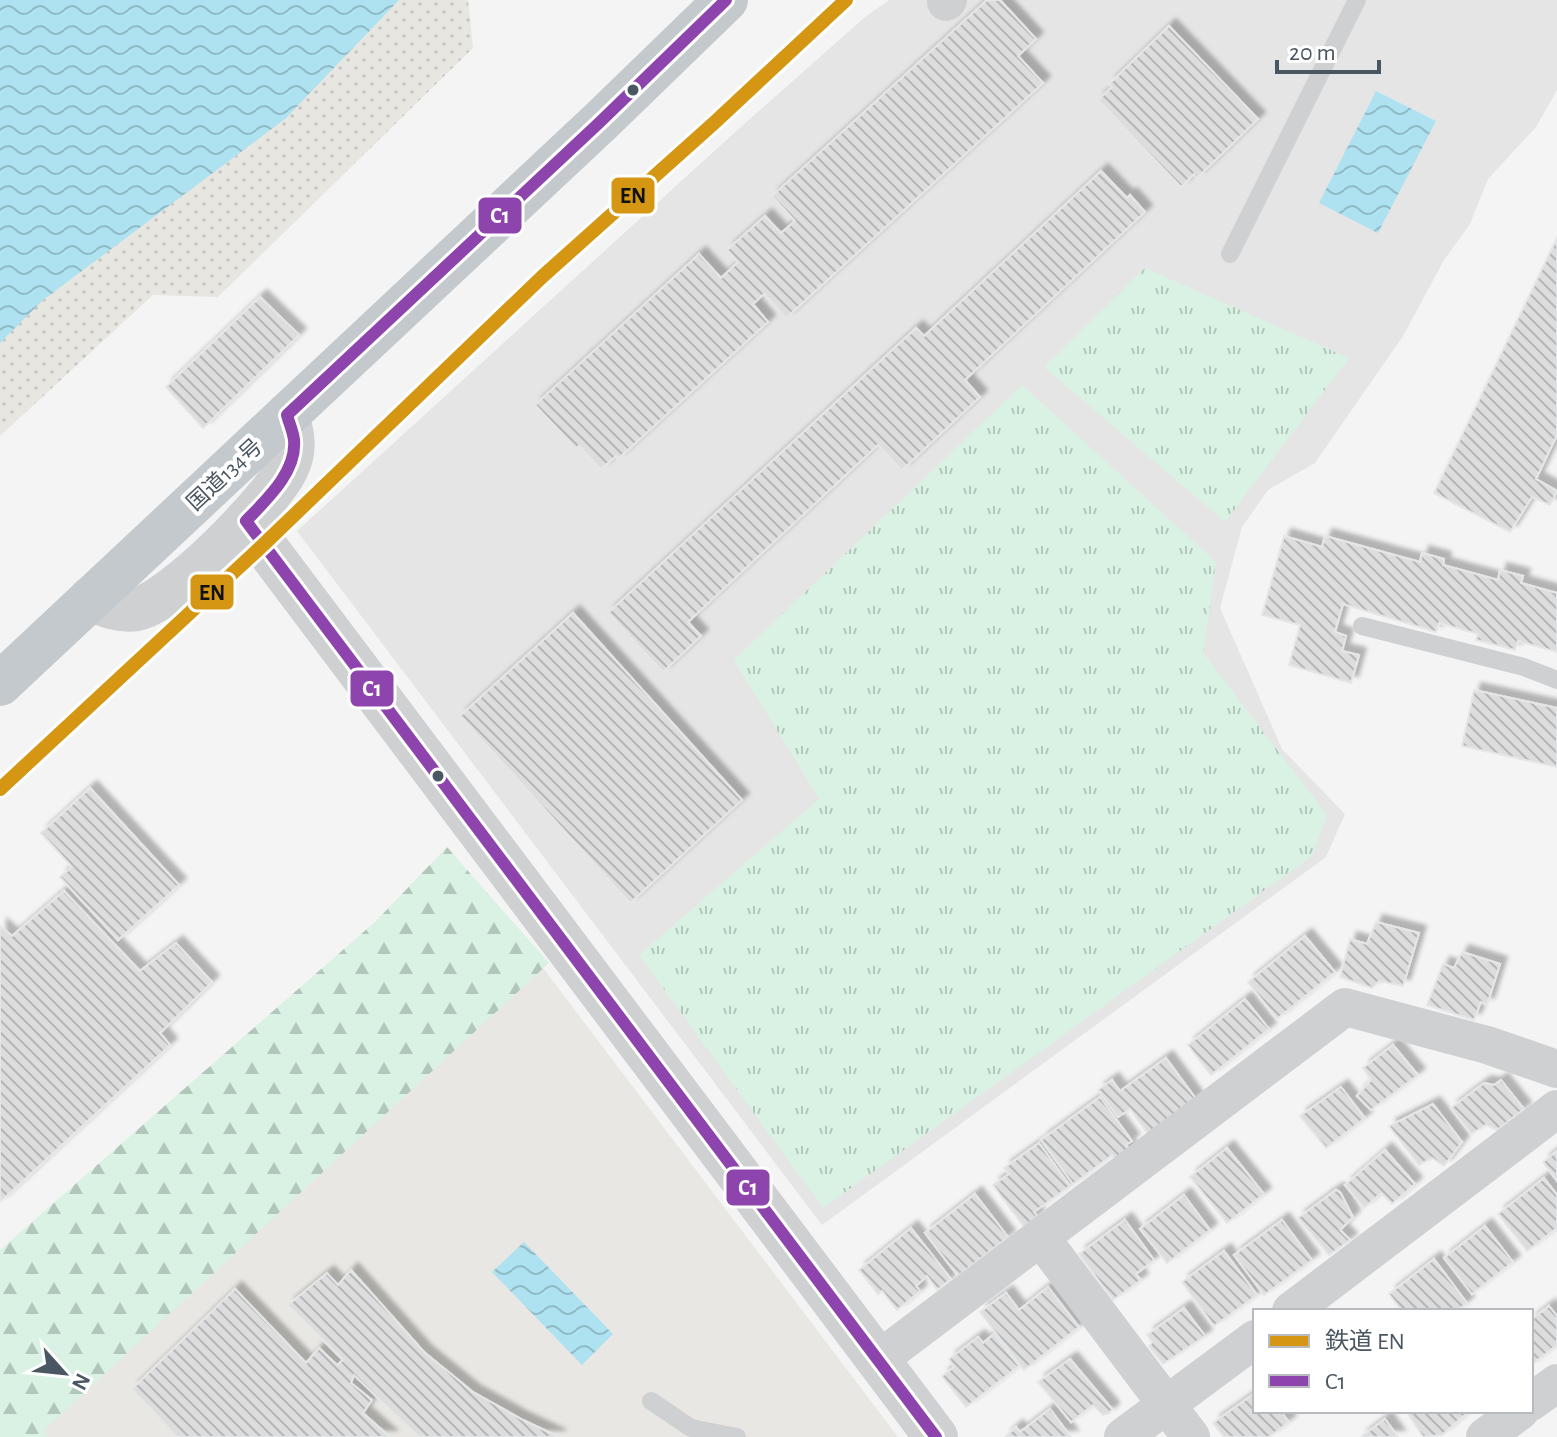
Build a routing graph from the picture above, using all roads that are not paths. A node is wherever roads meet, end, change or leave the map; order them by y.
1 (726, 0) edge
2 (1357, 0) edge
3 (1230, 254) dead end
4 (287, 415) junction
5 (246, 521) junction
6 (90, 599) junction
7 (1362, 626) dead end
8 (1557, 680) edge
9 (0, 684) edge
10 (1557, 1069) edge
11 (1557, 1109) edge
12 (1041, 1238) junction
13 (1294, 1309) edge
14 (1253, 1340) edge
15 (878, 1360) junction
16 (1557, 1383) edge
17 (651, 1401) dead end
18 (1533, 1401) edge
19 (1167, 1405) junction
20 (1517, 1413) edge
21 (737, 1437) edge
22 (936, 1437) edge
23 (1123, 1437) edge
24 (1191, 1437) edge
25 (1485, 1437) edge

1 - 4 highway, 国道134号
2 - 3 lane
4 - 5 street
4 - 6 highway, 国道134号
5 - 6 street
5 - 15 street
6 - 9 highway, 国道134号
7 - 8 lane
10 - 12 street
11 - 13 street
12 - 15 street
12 - 19 street
14 - 19 street
15 - 22 street
16 - 18 street
17 - 21 lane
19 - 23 street
19 - 24 street
20 - 25 street

